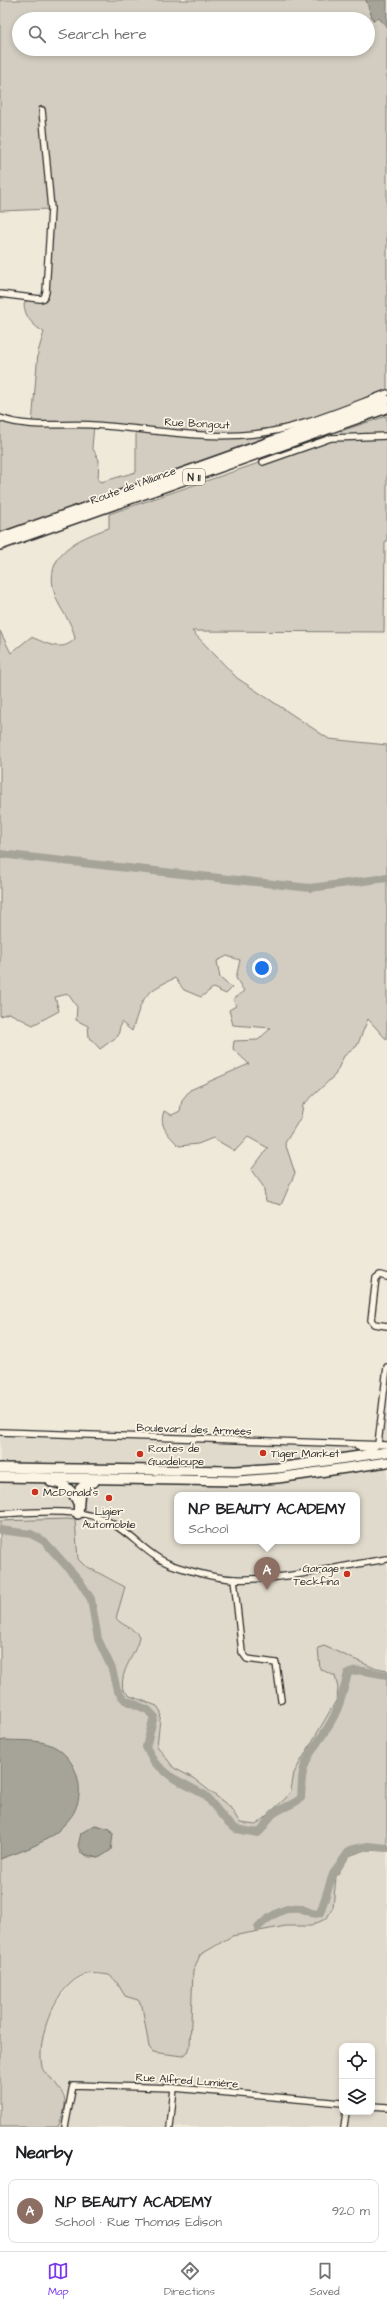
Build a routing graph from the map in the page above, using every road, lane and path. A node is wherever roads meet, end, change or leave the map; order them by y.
1 (42, 110) dead end
2 (0, 294) edge
3 (387, 393) edge
4 (387, 400) edge
5 (387, 408) edge
6 (0, 418) edge
7 (387, 436) edge
8 (263, 462) dead end
9 (0, 538) edge
10 (0, 545) edge
11 (387, 1276) edge
12 (387, 1326) edge
13 (387, 1367) edge
14 (0, 1432) edge
15 (378, 1444) junction
16 (387, 1445) edge
17 (387, 1452) edge
18 (387, 1462) edge
19 (0, 1468) edge
20 (2, 1477) edge
21 (164, 1481) junction
22 (78, 1509) junction
23 (0, 1514) edge
24 (387, 1559) edge
25 (234, 1579) junction
26 (281, 1700) dead end
27 (174, 2088) junction
28 (339, 2103) edge
29 (375, 2106) edge
30 (387, 2107) edge
31 (346, 2115) edge
32 (65, 2127) edge
33 (170, 2127) edge
34 (344, 2127) edge

1 - 2 street
3 - 6 street, Rue Bongout
4 - 9 highway, Route de l'Alliance / N 11
5 - 10 highway, Route de l'Alliance / N 11
7 - 8 street
11 - 12 street
13 - 15 street
14 - 15 street, Boulevard des Armées
15 - 16 street, Boulevard des Armées
17 - 19 highway
18 - 21 highway
20 - 21 highway
20 - 22 highway
21 - 22 highway
22 - 23 street
22 - 25 street
24 - 25 street
25 - 26 street
27 - 28 street, Rue Alfred Lumière
27 - 32 street, Rue Alfred Lumière
27 - 33 street
29 - 30 street
31 - 34 street

